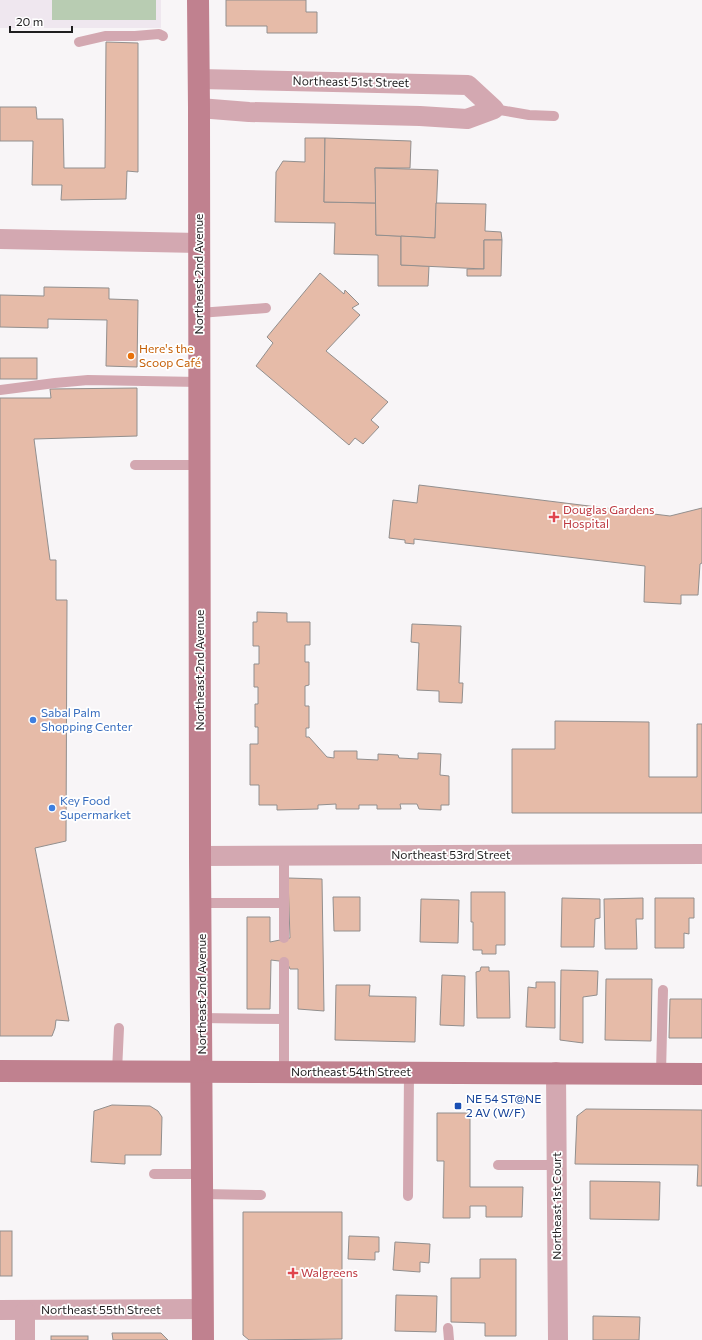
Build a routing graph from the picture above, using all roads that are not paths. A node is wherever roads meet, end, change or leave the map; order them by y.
1 (198, 0) edge
2 (163, 36) dead end
3 (79, 42) dead end
4 (199, 79) junction
5 (421, 83) junction
6 (199, 108) junction
7 (494, 109) junction
8 (420, 116) junction
9 (554, 116) dead end
10 (0, 239) edge
11 (199, 243) junction
12 (266, 308) dead end
13 (199, 313) junction
14 (199, 382) junction
15 (0, 390) edge
16 (135, 465) dead end
17 (199, 465) junction
18 (702, 854) edge
19 (200, 856) junction
20 (284, 856) junction
21 (201, 903) junction
22 (284, 903) junction
23 (284, 938) dead end
24 (284, 962) dead end
25 (663, 990) dead end
26 (201, 1018) junction
27 (284, 1019) junction
28 (119, 1028) dead end
29 (0, 1071) edge
30 (117, 1071) junction
31 (202, 1071) junction
32 (284, 1072) junction
33 (409, 1072) junction
34 (556, 1072) junction
35 (660, 1073) junction
36 (702, 1074) edge
37 (498, 1165) dead end
38 (557, 1165) junction
39 (154, 1174) dead end
40 (202, 1184) junction
41 (261, 1195) dead end
42 (408, 1196) dead end
43 (203, 1309) junction
44 (0, 1310) edge
45 (25, 1311) junction
46 (448, 1328) dead end
47 (25, 1340) edge
48 (203, 1340) edge
49 (450, 1340) edge
50 (558, 1340) edge

1 - 4 main road, Northeast 2nd Avenue
2 - 3 lane
4 - 5 street, Northeast 51st Street
4 - 6 main road, Northeast 2nd Avenue
5 - 7 street, Northeast 51st Street
5 - 8 street
6 - 8 street
6 - 11 main road, Northeast 2nd Avenue
7 - 8 street
7 - 9 lane
10 - 11 street
11 - 13 main road, Northeast 2nd Avenue
12 - 13 lane
13 - 14 main road, Northeast 2nd Avenue
14 - 15 lane
14 - 17 main road, Northeast 2nd Avenue
16 - 17 lane
17 - 19 main road, Northeast 2nd Avenue
18 - 20 street, Northeast 53rd Street
19 - 20 street, Northeast 53rd Street
19 - 21 main road, Northeast 2nd Avenue
20 - 22 lane
21 - 22 lane
21 - 26 main road, Northeast 2nd Avenue
22 - 23 lane
24 - 27 lane
25 - 35 lane
26 - 27 lane
26 - 31 main road, Northeast 2nd Avenue
27 - 32 lane
28 - 30 lane
29 - 30 main road, Northeast 54th Street
30 - 31 main road, Northeast 54th Street
31 - 32 main road, Northeast 54th Street
31 - 40 main road, Northeast 2nd Avenue
32 - 33 main road, Northeast 54th Street
33 - 34 main road, Northeast 54th Street
33 - 42 lane
34 - 35 main road, Northeast 54th Street
34 - 38 street, Northeast 1st Court
35 - 36 main road, Northeast 54th Street
37 - 38 lane
38 - 50 street, Northeast 1st Court
39 - 40 lane
40 - 41 lane
40 - 43 main road, Northeast 2nd Avenue
43 - 45 street, Northeast 55th Street
43 - 48 main road, Northeast 2nd Avenue
44 - 45 street, Northeast 55th Street
45 - 47 street
46 - 49 lane

